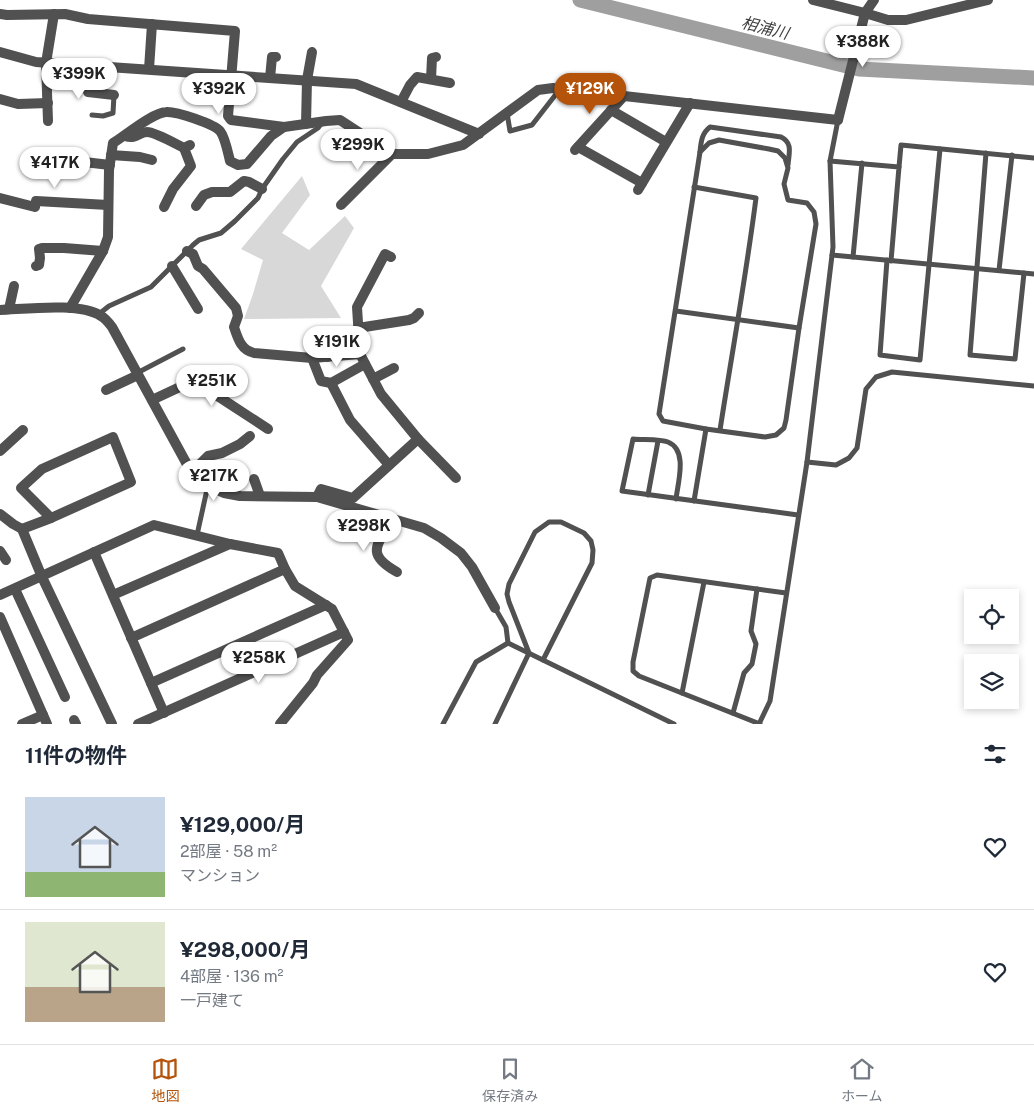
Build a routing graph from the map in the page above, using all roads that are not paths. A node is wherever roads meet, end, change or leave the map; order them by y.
1 (813, 0) edge
2 (874, 0) edge
3 (988, 0) edge
4 (0, 14) edge
5 (54, 14) junction
6 (864, 15) junction
7 (152, 24) junction
8 (0, 52) edge
9 (312, 52) dead end
10 (272, 57) dead end
11 (436, 57) dead end
12 (46, 63) junction
13 (90, 66) junction
14 (148, 69) junction
15 (231, 75) junction
16 (270, 78) junction
17 (431, 79) junction
18 (307, 80) junction
19 (450, 83) dead end
20 (560, 88) junction
21 (114, 95) joint
22 (624, 96) junction
23 (0, 99) edge
24 (401, 102) junction
25 (48, 103) junction
26 (690, 103) junction
27 (611, 110) junction
28 (507, 113) junction
29 (92, 115) dead end
30 (839, 116) junction
31 (323, 121) junction
32 (48, 122) dead end
33 (306, 124) junction
34 (284, 127) junction
35 (479, 134) junction
36 (124, 136) junction
37 (666, 142) junction
38 (940, 149) junction
39 (700, 152) junction
40 (986, 153) junction
41 (392, 154) junction
42 (1012, 155) junction
43 (41, 157) dead end
44 (1034, 158) edge
45 (110, 160) junction
46 (152, 160) dead end
47 (830, 160) junction
48 (862, 163) junction
49 (899, 167) junction
50 (788, 168) junction
51 (694, 187) junction
52 (262, 189) junction
53 (0, 198) edge
54 (108, 205) junction
55 (341, 205) dead end
56 (196, 206) dead end
57 (164, 207) dead end
58 (187, 251) junction
59 (103, 252) junction
60 (832, 255) junction
61 (392, 257) dead end
62 (853, 257) junction
63 (889, 260) junction
64 (929, 264) junction
65 (36, 266) dead end
66 (172, 266) junction
67 (977, 268) junction
68 (1000, 270) junction
69 (1024, 273) junction
70 (1034, 274) edge
71 (14, 286) dead end
72 (70, 308) junction
73 (198, 309) dead end
74 (5, 310) edge
75 (676, 311) junction
76 (419, 313) dead end
77 (99, 315) junction
78 (737, 319) junction
79 (358, 328) junction
80 (799, 328) junction
81 (183, 349) dead end
82 (360, 354) junction
83 (312, 358) junction
84 (365, 364) junction
85 (394, 368) dead end
86 (138, 374) junction
87 (373, 379) junction
88 (331, 383) junction
89 (1034, 386) edge
90 (106, 390) dead end
91 (152, 400) junction
92 (268, 429) dead end
93 (706, 429) junction
94 (23, 430) dead end
95 (720, 430) junction
96 (250, 436) dead end
97 (418, 439) junction
98 (658, 441) junction
99 (0, 451) edge
100 (807, 462) junction
101 (389, 465) junction
102 (192, 472) junction
103 (451, 476) dead end
104 (254, 479) dead end
105 (208, 485) junction
106 (648, 495) junction
107 (260, 496) junction
108 (317, 497) junction
109 (676, 499) junction
110 (694, 501) junction
111 (0, 514) edge
112 (798, 515) junction
113 (51, 518) junction
114 (392, 519) junction
115 (22, 529) junction
116 (197, 535) junction
117 (230, 544) junction
118 (0, 551) edge
119 (94, 552) junction
120 (6, 560) dead end
121 (284, 569) junction
122 (398, 572) dead end
123 (42, 576) junction
124 (704, 582) junction
125 (14, 589) junction
126 (758, 589) junction
127 (786, 592) junction
128 (113, 594) junction
129 (0, 595) edge
130 (326, 605) junction
131 (495, 608) joint
132 (0, 616) edge
133 (344, 632) junction
134 (131, 638) junction
135 (508, 643) junction
136 (529, 653) junction
137 (543, 660) junction
138 (151, 682) junction
139 (682, 693) junction
140 (65, 697) dead end
141 (164, 713) junction
142 (733, 713) junction
143 (45, 720) edge
144 (663, 722) edge
145 (22, 724) edge
146 (112, 724) edge
147 (138, 724) edge
148 (272, 724) edge
149 (280, 724) edge
150 (443, 724) edge
151 (495, 724) edge
152 (674, 724) edge
153 (759, 724) edge

1 - 6 street
2 - 6 street
3 - 6 street
4 - 5 street
5 - 7 street
5 - 12 street
6 - 30 street
7 - 14 street
7 - 15 street
8 - 12 street
9 - 18 street
10 - 16 street
11 - 17 street
12 - 13 street
12 - 25 street
13 - 14 street
13 - 21 street
14 - 15 street
15 - 16 street
15 - 34 street
16 - 18 street
17 - 19 street
17 - 24 street
18 - 24 street
18 - 33 street
20 - 22 street
20 - 28 street
20 - 28 lane
21 - 29 lane
22 - 26 street
22 - 27 street
23 - 25 street
24 - 35 street
25 - 32 street
26 - 30 street
26 - 37 street
27 - 37 street
27 - 37 street
28 - 35 street
30 - 47 lane
31 - 33 street
31 - 41 street
31 - 52 lane
33 - 34 street
34 - 36 street
35 - 41 street
36 - 45 street
36 - 57 street
38 - 40 lane
38 - 49 lane
38 - 64 lane
39 - 50 lane
39 - 50 lane
39 - 51 lane
40 - 42 lane
40 - 67 lane
41 - 55 street
42 - 44 lane
42 - 68 lane
43 - 45 street
45 - 46 street
45 - 54 street
47 - 48 lane
47 - 60 lane
48 - 49 lane
48 - 62 lane
49 - 63 lane
50 - 80 lane
51 - 75 lane
51 - 78 lane
52 - 56 street
52 - 58 lane
53 - 54 street
54 - 59 street
58 - 66 lane
58 - 83 street
59 - 65 street
59 - 72 street
60 - 62 lane
60 - 100 lane
61 - 79 street
62 - 63 lane
63 - 64 lane
63 - 64 lane
64 - 67 lane
66 - 73 street
66 - 77 lane
67 - 68 lane
67 - 69 lane
68 - 69 lane
69 - 70 lane
71 - 74 street
72 - 74 street
72 - 77 street
75 - 78 lane
75 - 93 lane
76 - 79 street
77 - 86 street
78 - 80 lane
78 - 95 lane
79 - 82 street
80 - 95 lane
81 - 86 lane
82 - 83 street
82 - 84 street
83 - 88 street
84 - 87 street
84 - 88 street
85 - 87 street
86 - 90 street
86 - 91 street
87 - 97 street
88 - 101 street
89 - 100 lane
91 - 92 street
91 - 102 street
93 - 95 lane
93 - 110 lane
94 - 99 street
96 - 102 street
97 - 101 street
97 - 103 street
98 - 106 lane
98 - 106 lane
98 - 109 lane
100 - 112 lane
101 - 108 street
102 - 105 street
104 - 107 street
105 - 107 street
105 - 116 lane
106 - 109 lane
107 - 108 street
108 - 114 street
109 - 110 lane
110 - 112 lane
111 - 115 street
112 - 127 lane
113 - 113 street
113 - 115 street
114 - 122 street
114 - 131 street
115 - 123 street
116 - 117 street
116 - 119 street
117 - 121 street
117 - 128 street
118 - 120 street
119 - 123 street
119 - 128 street
121 - 130 street
121 - 134 street
123 - 125 street
123 - 146 street
124 - 126 lane
124 - 139 lane
124 - 139 lane
125 - 129 street
125 - 140 street
126 - 127 lane
126 - 142 lane
127 - 153 lane
128 - 134 street
130 - 133 street
130 - 138 street
131 - 135 lane
132 - 143 street
133 - 141 street
133 - 149 street
134 - 138 street
135 - 136 lane
135 - 150 lane
136 - 137 lane
136 - 137 lane
136 - 151 lane
137 - 144 lane
138 - 141 street
139 - 142 lane
141 - 147 street
142 - 153 lane
143 - 145 street
144 - 152 lane
148 - 149 street

